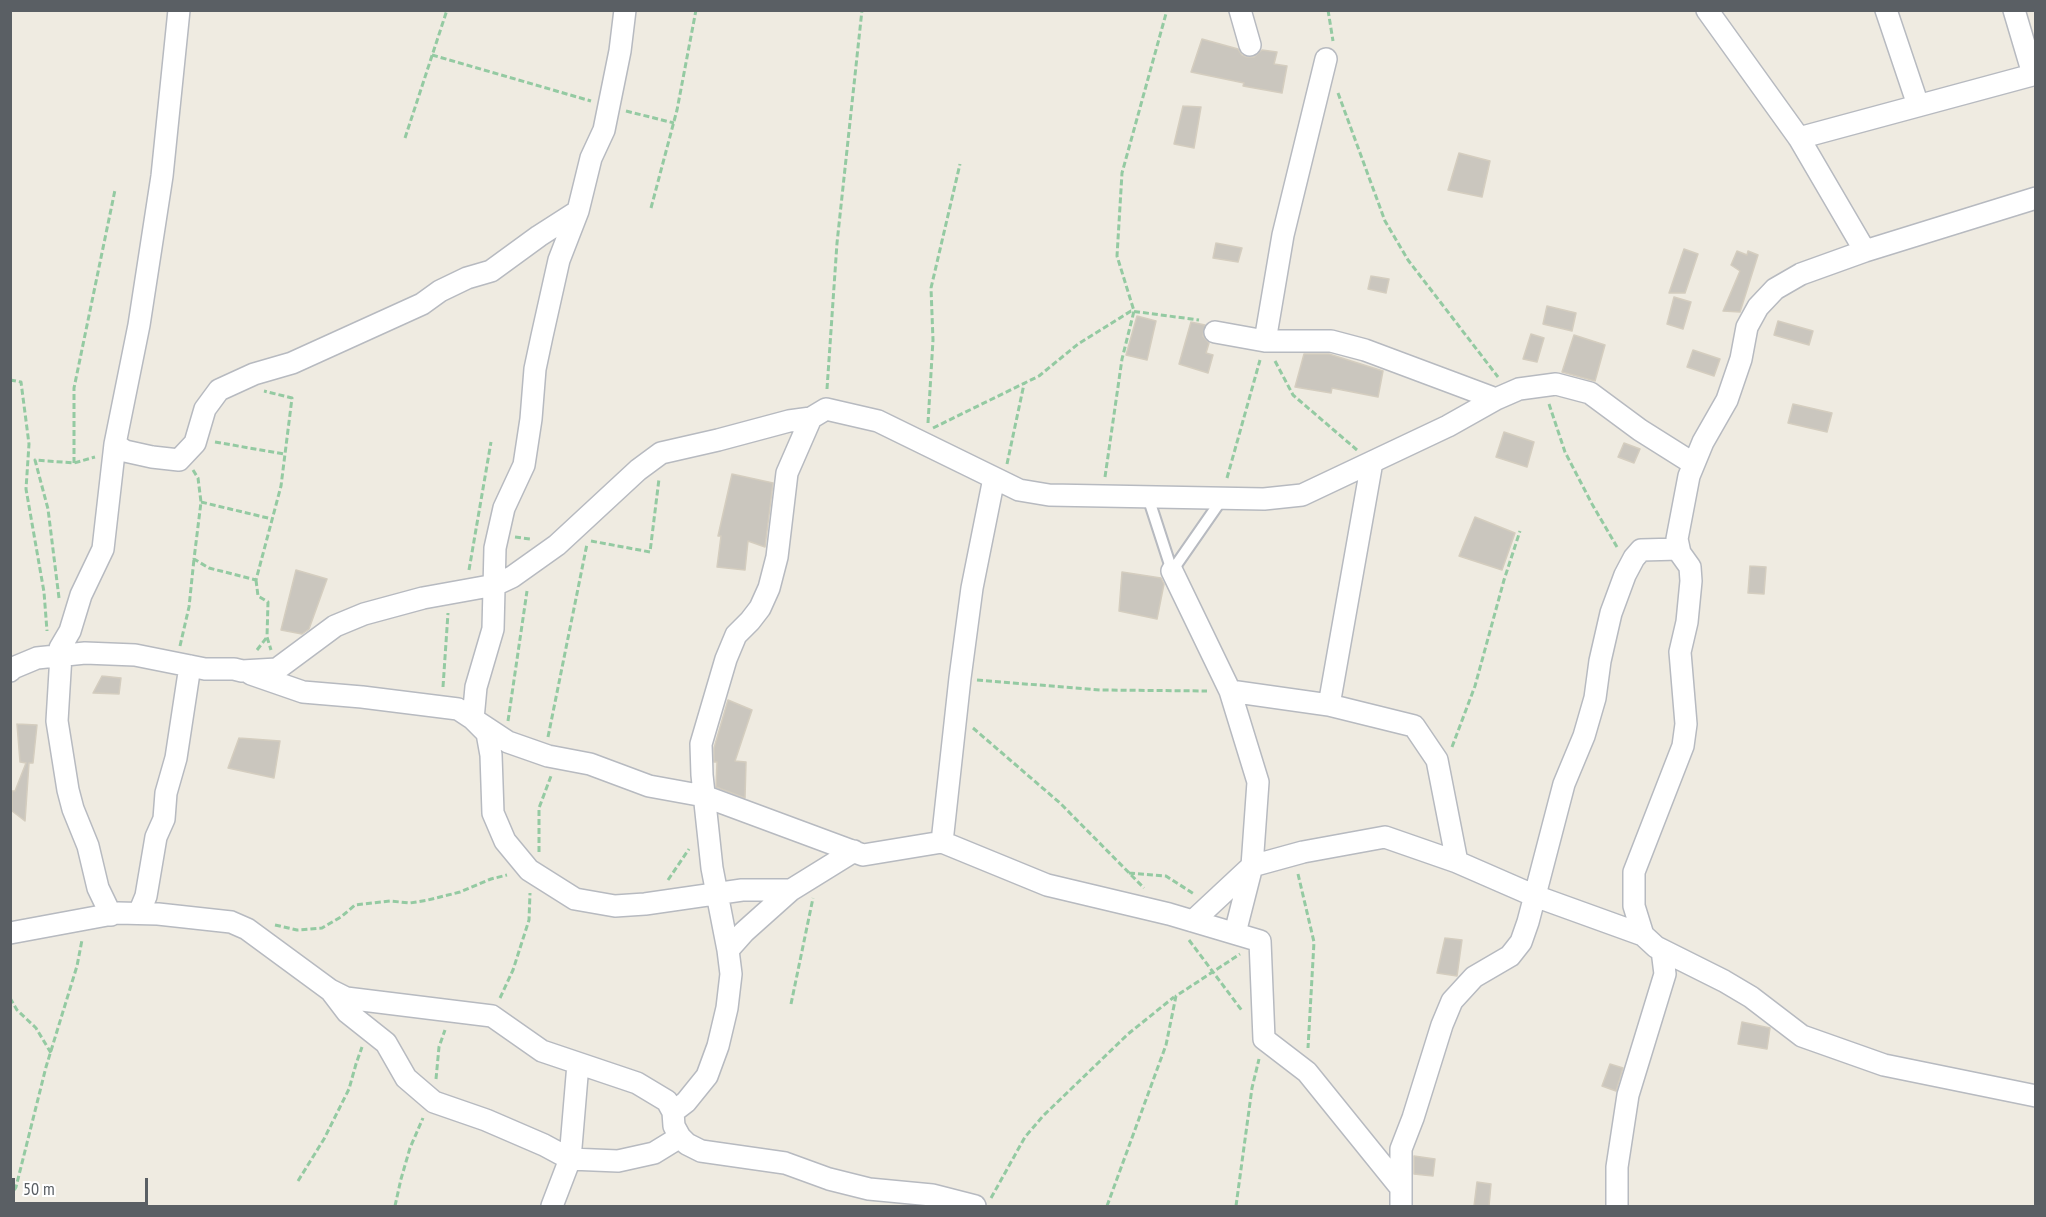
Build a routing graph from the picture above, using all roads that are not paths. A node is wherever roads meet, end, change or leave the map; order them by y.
1 (179, 10) edge
2 (625, 10) edge
3 (1240, 10) edge
4 (1707, 10) edge
5 (1886, 10) edge
6 (2014, 10) edge
7 (1250, 45) dead end
8 (1326, 59) road end
9 (2034, 74) edge
10 (1918, 105) junction
11 (1799, 138) junction
12 (2036, 198) edge
13 (578, 211) junction
14 (1864, 251) junction
15 (1208, 326) road end
16 (1265, 341) junction
17 (1503, 396) junction
18 (818, 414) junction
19 (114, 447) junction
20 (1372, 462) junction
21 (1694, 465) junction
22 (999, 480) junction
23 (1148, 497) junction
24 (1222, 499) junction
25 (1679, 549) junction
26 (1172, 571) junction
27 (495, 585) junction
28 (55, 656) junction
29 (183, 664) junction
30 (11, 669) edge
31 (277, 676) junction
32 (1230, 691) junction
33 (1329, 705) junction
34 (473, 719) junction
35 (704, 796) junction
36 (942, 842) junction
37 (854, 851) junction
38 (1457, 862) junction
39 (1252, 866) junction
40 (791, 890) junction
41 (717, 894) junction
42 (1535, 896) junction
43 (139, 913) junction
44 (111, 915) junction
45 (1191, 930) junction
46 (10, 933) edge
47 (1234, 933) junction
48 (1643, 935) junction
49 (728, 950) junction
50 (1662, 950) junction
51 (1685, 962) junction
52 (1665, 974) junction
53 (330, 990) junction
54 (578, 1064) junction
55 (2036, 1096) edge
56 (674, 1112) junction
57 (680, 1137) junction
58 (570, 1160) junction
59 (1401, 1197) edge
60 (552, 1206) edge
61 (975, 1206) edge
62 (1617, 1206) edge

1 - 19 street
2 - 13 street
3 - 7 street
4 - 11 street
5 - 10 street
6 - 9 street
8 - 16 street
9 - 10 street
10 - 11 street
11 - 14 street
12 - 14 street
13 - 19 street
13 - 27 street
14 - 21 street
15 - 16 street
16 - 17 street
17 - 20 street
17 - 21 street
18 - 22 street
18 - 27 street
18 - 35 street
19 - 28 street
20 - 24 street
20 - 33 street
21 - 25 street
22 - 23 street
22 - 36 street
23 - 24 street
23 - 26 lane
24 - 26 lane
25 - 42 street
25 - 48 street
26 - 32 street
27 - 31 street
27 - 34 street
28 - 29 street
28 - 30 street
28 - 44 street
29 - 31 street
29 - 43 street
31 - 34 street
32 - 33 street
32 - 39 street
33 - 38 street
34 - 35 street
34 - 41 street
35 - 37 street
35 - 41 street
36 - 37 street
36 - 45 street
37 - 40 street
38 - 39 street
38 - 42 street
39 - 45 street
39 - 47 street
40 - 41 street
40 - 49 street
41 - 49 street
42 - 48 street
42 - 59 street
43 - 44 street
43 - 53 street
44 - 46 street
45 - 47 street
47 - 59 street
48 - 50 street
49 - 56 street
50 - 51 street
50 - 52 street
51 - 52 street
51 - 55 street
52 - 62 street
53 - 54 street
53 - 58 street
54 - 56 street
54 - 58 street
56 - 57 street
57 - 58 street
57 - 61 street
58 - 60 street

